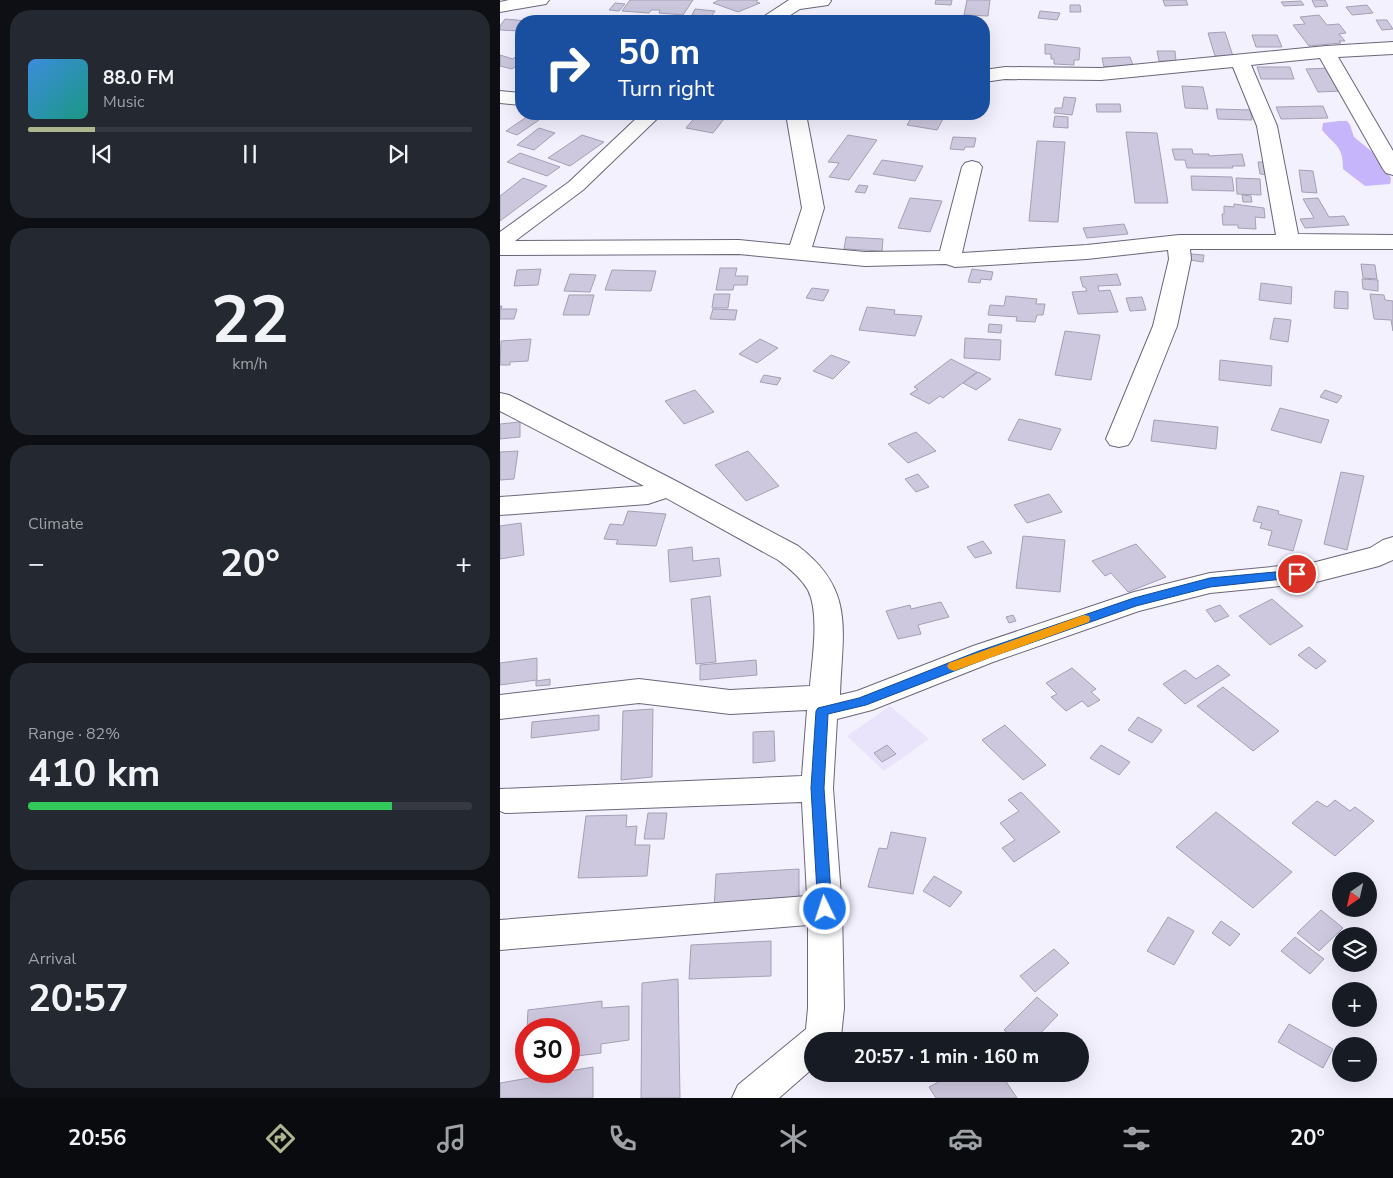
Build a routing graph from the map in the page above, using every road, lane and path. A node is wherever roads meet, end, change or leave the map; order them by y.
1 (540, 0) edge
2 (500, 7) edge
3 (822, 7) edge
4 (778, 15) edge
5 (1393, 48) edge
6 (1326, 52) junction
7 (1240, 60) junction
8 (990, 75) edge
9 (500, 98) edge
10 (515, 99) edge
11 (646, 120) edge
12 (797, 120) edge
13 (972, 167) dead end
14 (1393, 169) edge
15 (1288, 241) junction
16 (500, 242) edge
17 (1179, 242) junction
18 (1393, 242) edge
19 (500, 248) edge
20 (800, 253) junction
21 (950, 257) junction
22 (500, 401) edge
23 (1119, 439) dead end
24 (667, 487) junction
25 (500, 506) edge
26 (1393, 547) edge
27 (824, 704) junction
28 (500, 707) edge
29 (818, 788) junction
30 (505, 800) dead end
31 (825, 909) junction
32 (500, 935) edge
33 (824, 1032) edge
34 (804, 1053) edge
35 (751, 1098) edge

1 - 2 street
3 - 4 street
5 - 6 street
6 - 7 street
6 - 14 street
7 - 8 street
7 - 15 street
9 - 10 street
11 - 16 street
12 - 20 street
13 - 21 street
15 - 17 street
15 - 18 street
17 - 21 street
17 - 23 street
19 - 20 street
20 - 21 street
22 - 24 street
24 - 25 street
24 - 27 street
26 - 27 street
27 - 28 street
27 - 29 street
29 - 30 street
29 - 31 street
31 - 32 street
31 - 33 street
34 - 35 street

